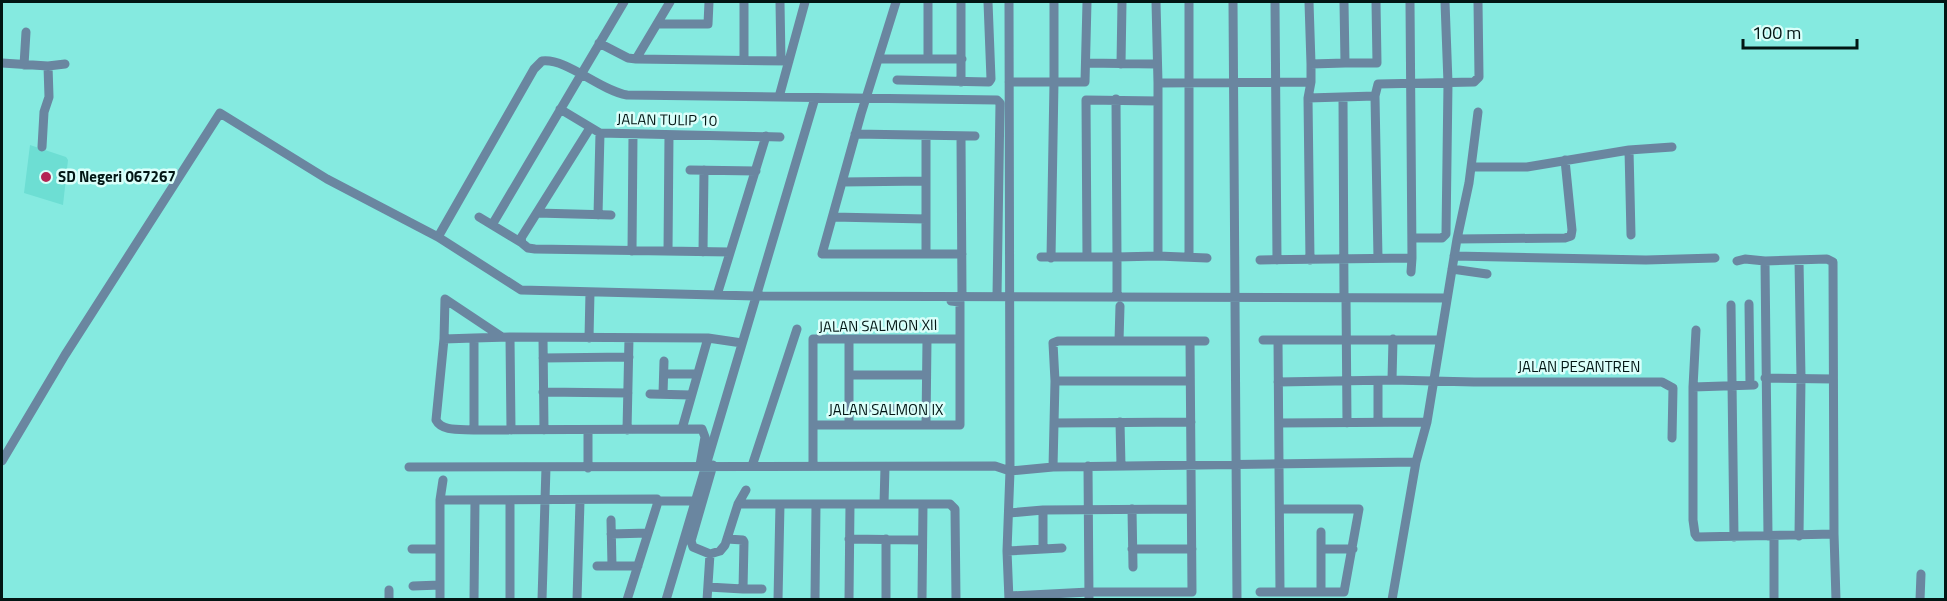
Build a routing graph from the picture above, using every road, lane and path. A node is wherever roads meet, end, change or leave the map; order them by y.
1 (624, 2) edge
2 (670, 2) edge
3 (709, 2) edge
4 (744, 2) edge
5 (780, 2) edge
6 (805, 2) edge
7 (896, 2) edge
8 (928, 2) edge
9 (961, 2) edge
10 (988, 2) edge
11 (1009, 2) edge
12 (1054, 2) edge
13 (1087, 2) edge
14 (1122, 2) edge
15 (1156, 2) edge
16 (1189, 2) edge
17 (1233, 2) edge
18 (1275, 2) edge
19 (1309, 2) edge
20 (1344, 2) edge
21 (1376, 2) edge
22 (1410, 2) edge
23 (1445, 2) edge
24 (1478, 2) edge
25 (657, 24) junction
26 (26, 32) dead end
27 (599, 43) junction
28 (636, 59) junction
29 (879, 59) junction
30 (928, 59) junction
31 (962, 59) junction
32 (744, 60) junction
33 (785, 61) junction
34 (2, 63) edge
35 (1086, 63) junction
36 (1345, 63) junction
37 (1377, 63) junction
38 (65, 64) dead end
39 (1121, 64) junction
40 (1156, 64) junction
41 (1311, 64) junction
42 (24, 65) junction
43 (48, 66) junction
44 (580, 75) junction
45 (897, 80) dead end
46 (961, 82) junction
47 (1009, 82) junction
48 (1054, 82) junction
49 (1086, 82) junction
50 (1233, 82) junction
51 (1276, 82) junction
52 (1311, 82) junction
53 (1411, 82) junction
54 (1158, 83) junction
55 (1190, 83) junction
56 (1448, 83) junction
57 (1377, 84) junction
58 (1376, 96) junction
59 (778, 97) junction
60 (815, 98) junction
61 (867, 98) junction
62 (1308, 98) junction
63 (1343, 98) junction
64 (1116, 99) junction
65 (1086, 100) junction
66 (1158, 101) junction
67 (560, 109) junction
68 (1478, 112) dead end
69 (590, 128) junction
70 (600, 133) junction
71 (633, 135) junction
72 (669, 135) junction
73 (855, 135) junction
74 (766, 136) junction
75 (780, 136) dead end
76 (926, 136) junction
77 (975, 136) dead end
78 (960, 137) junction
79 (42, 147) dead end
80 (1672, 147) dead end
81 (1629, 150) junction
82 (1565, 160) junction
83 (1471, 167) junction
84 (690, 170) dead end
85 (704, 170) junction
86 (756, 171) junction
87 (926, 181) junction
88 (842, 182) junction
89 (537, 213) junction
90 (598, 215) junction
91 (611, 215) dead end
92 (479, 217) dead end
93 (833, 217) junction
94 (926, 219) junction
95 (492, 225) junction
96 (1631, 235) dead end
97 (438, 237) junction
98 (1412, 238) junction
99 (1457, 239) junction
100 (522, 243) junction
101 (632, 251) junction
102 (668, 251) junction
103 (703, 252) junction
104 (730, 252) junction
105 (926, 254) junction
106 (962, 254) junction
107 (1158, 256) junction
108 (1454, 256) junction
109 (1041, 257) dead end
110 (1087, 257) junction
111 (1117, 257) junction
112 (1189, 257) junction
113 (1051, 258) junction
114 (1207, 258) dead end
115 (1378, 258) junction
116 (1412, 258) junction
117 (1715, 258) dead end
118 (1344, 259) junction
119 (1260, 260) dead end
120 (1277, 260) junction
121 (1310, 260) junction
122 (1799, 260) junction
123 (1737, 261) dead end
124 (1765, 261) junction
125 (1452, 269) junction
126 (1411, 272) dead end
127 (1487, 274) dead end
128 (590, 292) junction
129 (717, 295) junction
130 (755, 296) junction
131 (998, 296) junction
132 (1235, 296) junction
133 (1345, 297) junction
134 (1447, 298) junction
135 (961, 299) junction
136 (1009, 299) junction
137 (1118, 301) junction
138 (1731, 304) dead end
139 (1749, 304) dead end
140 (797, 329) dead end
141 (1696, 330) dead end
142 (507, 337) junction
143 (474, 338) junction
144 (543, 338) junction
145 (589, 338) junction
146 (629, 338) junction
147 (708, 338) junction
148 (444, 339) junction
149 (849, 339) junction
150 (960, 339) junction
151 (1393, 339) junction
152 (927, 340) junction
153 (1263, 340) dead end
154 (1278, 340) junction
155 (1346, 340) junction
156 (1440, 340) junction
157 (1119, 341) junction
158 (1190, 341) junction
159 (1205, 341) dead end
160 (742, 343) junction
161 (629, 357) junction
162 (543, 358) junction
163 (664, 361) dead end
164 (664, 374) junction
165 (697, 374) junction
166 (849, 375) junction
167 (926, 375) junction
168 (1801, 378) junction
169 (1833, 379) junction
170 (1392, 380) junction
171 (1055, 381) junction
172 (1189, 381) junction
173 (1765, 381) junction
174 (1278, 382) junction
175 (1347, 382) junction
176 (1378, 382) junction
177 (1434, 382) junction
178 (1731, 385) junction
179 (1750, 385) junction
180 (1693, 387) junction
181 (543, 392) junction
182 (628, 393) junction
183 (650, 394) dead end
184 (663, 394) junction
185 (691, 395) junction
186 (849, 408) junction
187 (927, 409) junction
188 (1120, 422) junction
189 (1191, 422) junction
190 (1378, 422) junction
191 (1427, 422) junction
192 (1054, 423) junction
193 (1279, 423) junction
194 (1347, 423) junction
195 (849, 424) junction
196 (813, 425) junction
197 (926, 425) junction
198 (681, 429) junction
199 (474, 430) junction
200 (511, 430) junction
201 (544, 430) junction
202 (588, 430) junction
203 (627, 430) junction
204 (1672, 438) dead end
205 (2, 461) edge
206 (1416, 462) junction
207 (1236, 464) junction
208 (1279, 464) junction
209 (706, 465) junction
210 (1192, 465) junction
211 (409, 466) dead end
212 (752, 466) junction
213 (813, 466) junction
214 (1088, 466) junction
215 (1121, 466) junction
216 (546, 467) junction
217 (885, 467) junction
218 (1053, 467) junction
219 (588, 468) junction
220 (1010, 471) junction
221 (442, 480) dead end
222 (746, 490) dead end
223 (440, 500) junction
224 (475, 500) junction
225 (510, 500) junction
226 (545, 500) junction
227 (580, 501) junction
228 (658, 501) junction
229 (695, 501) junction
230 (738, 504) junction
231 (780, 504) junction
232 (816, 504) junction
233 (850, 504) junction
234 (884, 504) junction
235 (923, 504) junction
236 (1088, 509) junction
237 (1132, 509) junction
238 (1190, 509) junction
239 (1280, 509) junction
240 (1042, 510) junction
241 (1009, 513) junction
242 (611, 520) dead end
243 (1399, 527) dead end
244 (1321, 532) dead end
245 (648, 533) junction
246 (611, 534) junction
247 (1834, 534) junction
248 (1771, 536) junction
249 (1799, 536) junction
250 (1734, 537) junction
251 (727, 539) junction
252 (849, 539) junction
253 (886, 539) junction
254 (922, 540) junction
255 (1043, 548) junction
256 (1062, 548) dead end
257 (412, 549) dead end
258 (440, 549) junction
259 (1132, 549) junction
260 (1192, 549) junction
261 (1321, 549) junction
262 (1353, 549) junction
263 (1007, 551) junction
264 (710, 554) junction
265 (597, 566) dead end
266 (612, 566) junction
267 (638, 566) junction
268 (1133, 567) dead end
269 (1921, 574) dead end
270 (440, 585) junction
271 (413, 586) dead end
272 (708, 587) junction
273 (743, 589) junction
274 (762, 589) dead end
275 (1260, 592) dead end
276 (1281, 592) junction
277 (1321, 592) junction
278 (1089, 596) edge
279 (1344, 596) edge
280 (1009, 598) edge
281 (440, 600) edge
282 (474, 600) edge
283 (510, 600) edge
284 (542, 600) edge
285 (577, 600) edge
286 (627, 600) edge
287 (666, 600) edge
288 (707, 600) edge
289 (778, 600) edge
290 (814, 600) edge
291 (849, 600) edge
292 (886, 600) edge
293 (922, 600) edge
294 (956, 600) edge
295 (1237, 600) edge
296 (1385, 600) edge
297 (1392, 600) edge
298 (1774, 600) edge
299 (1836, 600) edge
300 (1920, 600) edge

1 - 27 street
2 - 25 street
3 - 25 street
4 - 32 street
5 - 33 street
6 - 33 street
7 - 29 street
8 - 30 street
9 - 31 street
10 - 46 street
11 - 47 street
12 - 48 street
13 - 35 street
14 - 39 street
15 - 40 street
16 - 55 street
17 - 50 street
18 - 51 street
19 - 41 street
20 - 36 street
21 - 37 street
22 - 53 street
23 - 56 street
24 - 56 street
25 - 28 street
26 - 42 street
27 - 28 street
27 - 44 street
28 - 32 street
29 - 30 street
29 - 61 street
30 - 31 street
31 - 46 street
32 - 33 street
33 - 59 street
34 - 42 street
35 - 39 street
35 - 49 street
36 - 37 street
36 - 41 street
37 - 57 street
38 - 43 street
39 - 40 street
40 - 54 street
41 - 52 street
42 - 43 street
43 - 79 street
44 - 59 street
44 - 67 street
44 - 97 street
45 - 46 street
47 - 48 street
47 - 136 street
48 - 49 street
48 - 113 street
49 - 65 street
50 - 51 street
50 - 55 street
50 - 132 street
51 - 52 street
51 - 120 street
52 - 62 street
53 - 56 street
53 - 57 street
53 - 98 street
54 - 55 street
54 - 66 street
55 - 112 street
56 - 98 street
57 - 58 street
58 - 63 street
58 - 115 street
59 - 60 street
60 - 61 street
60 - 130 street
61 - 73 street
61 - 131 street
62 - 63 street
62 - 121 street
63 - 118 street
64 - 65 street
64 - 66 street
64 - 111 street
65 - 110 street
66 - 107 street
67 - 69 street, JALAN TULIP 10
67 - 95 street
68 - 83 street
69 - 70 street, JALAN TULIP 10
69 - 89 street
70 - 71 street, JALAN TULIP 10
70 - 90 street
71 - 72 street, JALAN TULIP 10
71 - 101 street
72 - 74 street, JALAN TULIP 10
72 - 102 street
73 - 76 street
73 - 88 street
74 - 75 street, JALAN TULIP 10
74 - 86 street
76 - 78 street
76 - 87 street
77 - 78 street
78 - 106 street
80 - 81 street
81 - 82 street
81 - 96 street
82 - 83 street
82 - 99 street
83 - 99 street
84 - 85 street
85 - 86 street
85 - 103 street
86 - 104 street
87 - 88 street
87 - 94 street
88 - 93 street
89 - 90 street
89 - 100 street
90 - 91 street
92 - 95 street
93 - 94 street
93 - 105 street
94 - 105 street
95 - 100 street
97 - 128 street
97 - 205 street
98 - 116 street
99 - 108 street
100 - 101 street
101 - 102 street
102 - 103 street
103 - 104 street
104 - 129 street
105 - 106 street
106 - 135 street
107 - 111 street
107 - 112 street
108 - 117 street
108 - 125 street
109 - 113 street
110 - 111 street
110 - 113 street
111 - 137 street
112 - 114 street
115 - 116 street
115 - 118 street
116 - 126 street
118 - 121 street
118 - 133 street
119 - 120 street
120 - 121 street
122 - 124 street
122 - 168 street
122 - 169 street
123 - 124 street
124 - 173 street
125 - 127 street
125 - 134 street
128 - 129 street
128 - 145 street
129 - 130 street
130 - 135 street
130 - 160 street
131 - 135 street
131 - 136 street
132 - 133 street
132 - 137 street
132 - 207 street
133 - 134 street
133 - 155 street
134 - 156 street
135 - 136 street
135 - 150 street
136 - 137 street
136 - 220 street
137 - 157 street
138 - 178 street
139 - 179 street
140 - 212 street
141 - 180 street
142 - 143 street
142 - 144 street
142 - 148 street
142 - 200 street
143 - 148 street
143 - 199 street
144 - 145 street
144 - 162 street
145 - 146 street
146 - 147 street
146 - 161 street
147 - 160 street
147 - 165 street
148 - 199 street
149 - 152 street, JALAN SALMON XII
149 - 166 street
149 - 196 street, JALAN SALMON XII
150 - 152 street, JALAN SALMON XII
150 - 197 street, JALAN SALMON IX
151 - 155 street
151 - 156 street
151 - 170 street
152 - 167 street
153 - 154 street
154 - 155 street
154 - 174 street
155 - 175 street
156 - 177 street
157 - 158 street
157 - 171 street
158 - 159 street
158 - 172 street
160 - 209 street
161 - 162 street
161 - 182 street
162 - 181 street
163 - 164 street
164 - 165 street
164 - 184 street
165 - 185 street
166 - 167 street
166 - 186 street
167 - 187 street
168 - 169 street
168 - 173 street
168 - 249 street
169 - 247 street
170 - 176 street
170 - 177 street
171 - 172 street
171 - 192 street
172 - 189 street
173 - 179 street
173 - 248 street
174 - 175 street
174 - 193 street
175 - 176 street
175 - 194 street
176 - 190 street
177 - 191 street
177 - 204 street, JALAN PESANTREN
178 - 179 street
178 - 180 street
178 - 250 street
180 - 250 street
181 - 182 street
181 - 201 street
182 - 203 street
183 - 184 street
184 - 185 street
185 - 198 street
186 - 187 street
186 - 195 street
187 - 197 street
188 - 189 street
188 - 192 street
188 - 215 street
189 - 210 street
190 - 191 street
190 - 194 street
191 - 206 street
192 - 218 street
193 - 194 street
193 - 208 street
195 - 196 street, JALAN SALMON IX
195 - 197 street, JALAN SALMON IX
196 - 213 street, JALAN SALMON XII
198 - 203 street
198 - 209 street
199 - 200 street
200 - 201 street
201 - 202 street
202 - 203 street
202 - 219 street
206 - 208 street
206 - 297 street
207 - 208 street
207 - 210 street
207 - 295 street
208 - 239 street
209 - 212 street
209 - 219 street
209 - 229 street
209 - 264 street
210 - 215 street
210 - 238 street
211 - 216 street
212 - 213 street
213 - 217 street
214 - 215 street
214 - 218 street
214 - 236 street
216 - 219 street
216 - 226 street
217 - 220 street
217 - 234 street
218 - 220 street
220 - 241 street
221 - 223 street
222 - 230 street
223 - 224 street
223 - 258 street
224 - 225 street
224 - 282 street
225 - 226 street
225 - 283 street
226 - 227 street
226 - 284 street
227 - 228 street
227 - 285 street
228 - 229 street
228 - 245 street
229 - 287 street
230 - 231 street
230 - 251 street
231 - 232 street
231 - 289 street
232 - 233 street
232 - 290 street
233 - 234 street
233 - 252 street
234 - 235 street
235 - 254 street
235 - 294 street
236 - 237 street
236 - 240 street
236 - 278 street
237 - 238 street
237 - 259 street
238 - 260 street
239 - 262 street
239 - 276 street
240 - 241 street
240 - 255 street
241 - 263 street
242 - 246 street
243 - 296 street
244 - 261 street
245 - 246 street
245 - 267 street
246 - 266 street
247 - 249 street
247 - 299 street
248 - 249 street
248 - 250 street
248 - 298 street
251 - 264 street
251 - 273 street
252 - 253 street
252 - 291 street
253 - 254 street
253 - 292 street
254 - 293 street
255 - 256 street
255 - 263 street
257 - 258 street
258 - 270 street
259 - 260 street
259 - 268 street
260 - 278 street
261 - 262 street
261 - 277 street
262 - 279 street
263 - 280 street
264 - 272 street
265 - 266 street
266 - 267 street
267 - 286 street
269 - 300 street
270 - 271 street
270 - 281 street
272 - 273 street
272 - 288 street
273 - 274 street
275 - 276 street
276 - 277 street
277 - 279 street
278 - 280 street

